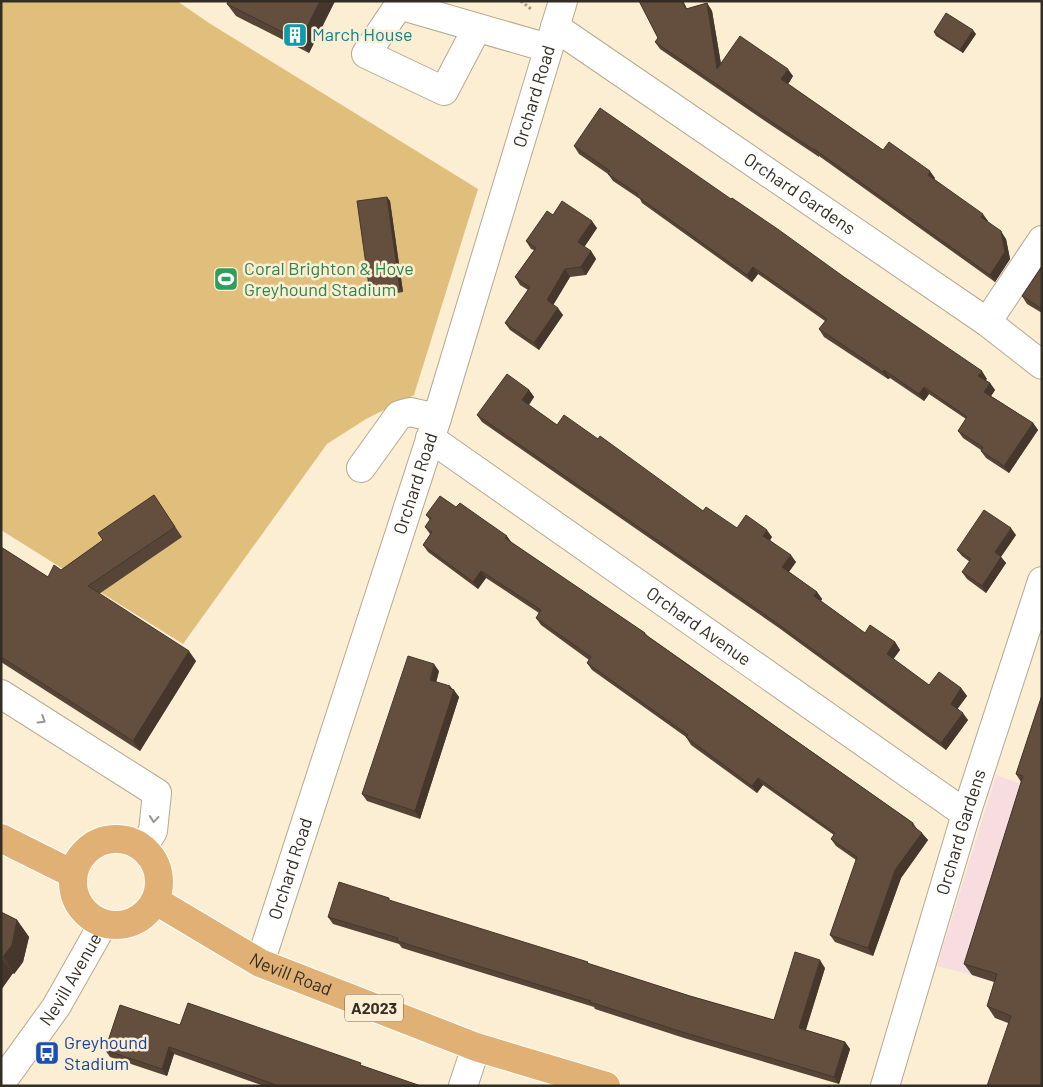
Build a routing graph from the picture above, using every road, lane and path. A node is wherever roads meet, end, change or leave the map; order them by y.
1 (563, 1) edge
2 (477, 28) dead end
3 (552, 38) junction
4 (1042, 240) edge
5 (987, 322) junction
6 (1042, 365) edge
7 (433, 428) junction
8 (361, 468) dead end
9 (1042, 581) edge
10 (1, 694) edge
11 (966, 814) junction
12 (1, 838) edge
13 (143, 847) junction
14 (73, 874) junction
15 (156, 901) junction
16 (103, 924) junction
17 (260, 964) junction
18 (476, 1047) junction
19 (1, 1083) edge
20 (463, 1086) edge
21 (606, 1086) edge
22 (884, 1086) edge

1 - 3 street, Orchard Road
2 - 3 street, Orchard Gardens
3 - 5 street, Orchard Gardens
3 - 7 street, Orchard Road
4 - 5 street
5 - 6 street, Orchard Gardens
7 - 8 street
7 - 11 street, Orchard Avenue
7 - 17 street, Orchard Road
9 - 11 street, Orchard Gardens
10 -> 13 street
11 - 22 street, Orchard Gardens
12 - 14 main road
13 - 14 main road
13 - 15 main road
14 - 16 main road
15 - 16 main road
15 - 17 main road, Nevill Road / A2023
16 - 19 street, Nevill Avenue
17 - 18 main road, Nevill Road / A2023
18 - 20 street
18 - 21 main road, Nevill Road / A2023

